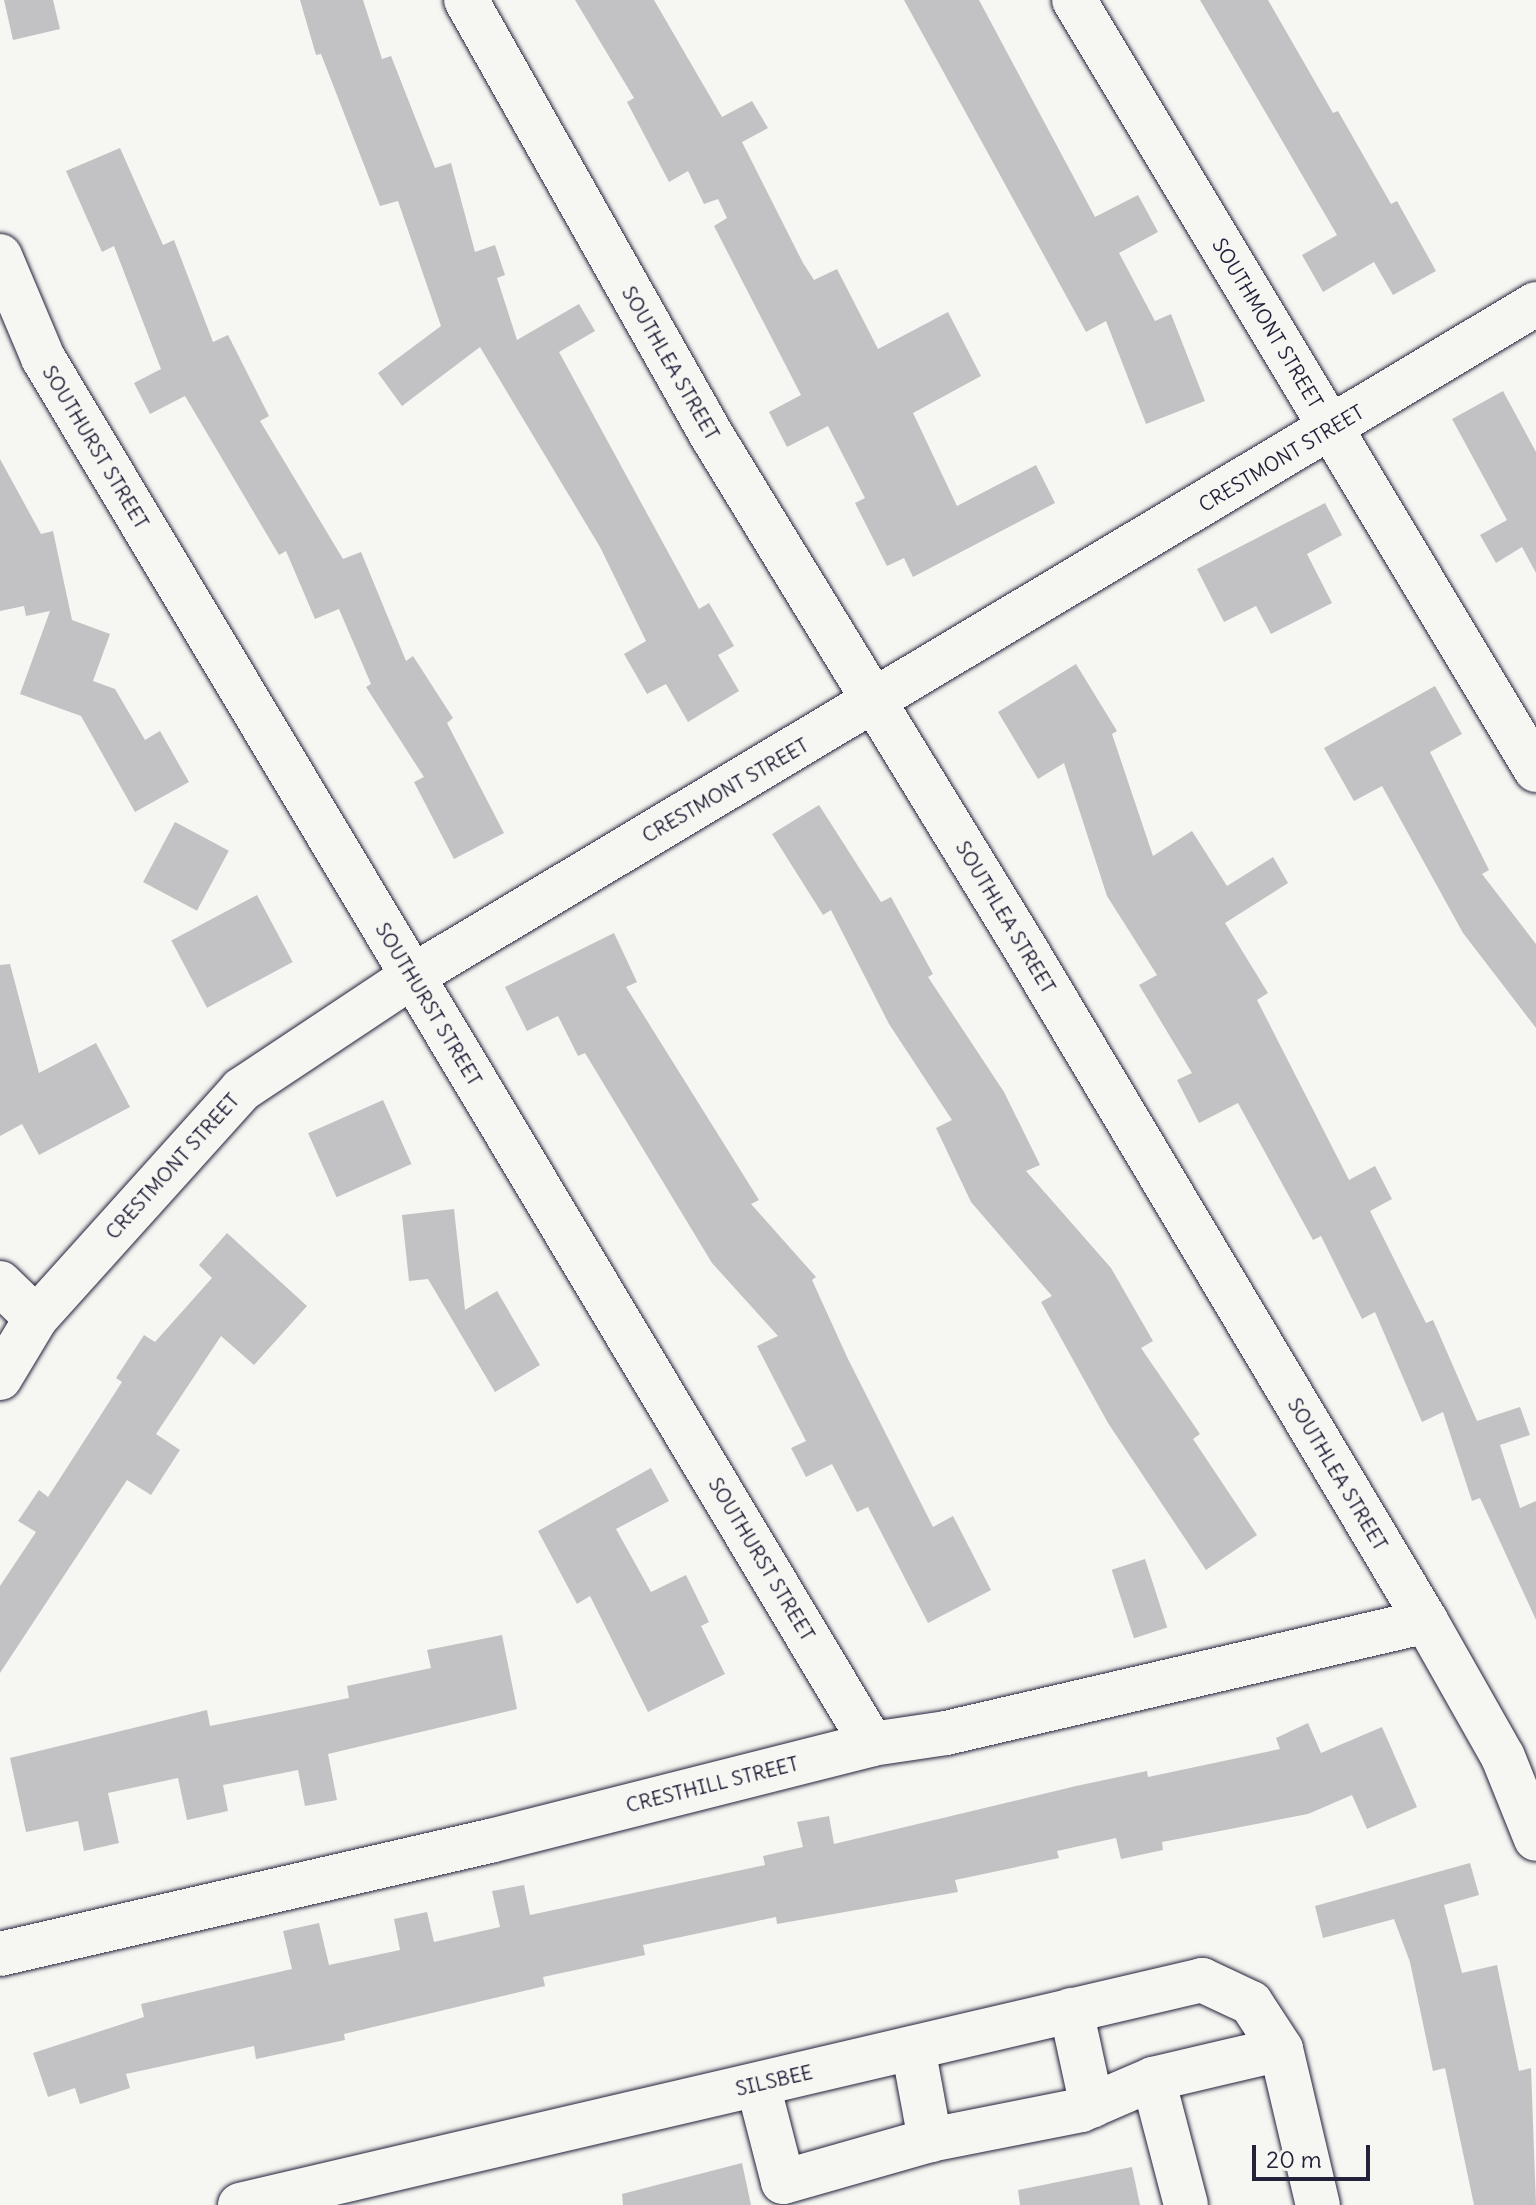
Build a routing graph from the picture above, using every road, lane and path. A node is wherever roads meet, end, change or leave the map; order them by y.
1 (466, 0) edge
2 (1074, 0) edge
3 (0, 256) edge
4 (1536, 304) edge
5 (1331, 428) junction
6 (874, 704) junction
7 (1536, 770) edge
8 (411, 977) junction
9 (0, 1283) edge
10 (36, 1318) junction
11 (0, 1378) edge
12 (1426, 1621) junction
13 (872, 1744) junction
14 (1536, 1839) edge
15 (0, 1954) edge
16 (1071, 2010) junction
17 (913, 2048) junction
18 (1281, 2049) junction
19 (1153, 2079) junction
20 (758, 2085) junction
21 (1092, 2106) junction
22 (930, 2140) junction
23 (240, 2205) edge
24 (1186, 2205) edge
25 (1318, 2205) edge

1 - 6 street, SOUTHLEA STREET
2 - 5 street, SOUTHMONT STREET
3 - 8 street, SOUTHURST STREET
4 - 5 street, CRESTMONT STREET
5 - 6 street, CRESTMONT STREET
5 - 7 street, SOUTHMONT STREET
6 - 8 street, CRESTMONT STREET
6 - 12 street, SOUTHLEA STREET
8 - 10 street, CRESTMONT STREET
8 - 13 street, SOUTHURST STREET
9 - 10 street
10 - 11 street, CRESTMONT STREET
12 - 13 street, CRESTHILL STREET
12 - 14 street, SOUTHLEA STREET
13 - 15 street, CRESTHILL STREET
16 - 17 street, SILSBEE
16 - 18 street, SILSBEE
16 - 21 street
17 - 20 street, SILSBEE
17 - 22 street
18 - 19 street
18 - 25 street, SILSBEE
19 - 21 street
19 - 24 street
20 - 22 street
20 - 23 street, SILSBEE
21 - 22 street

